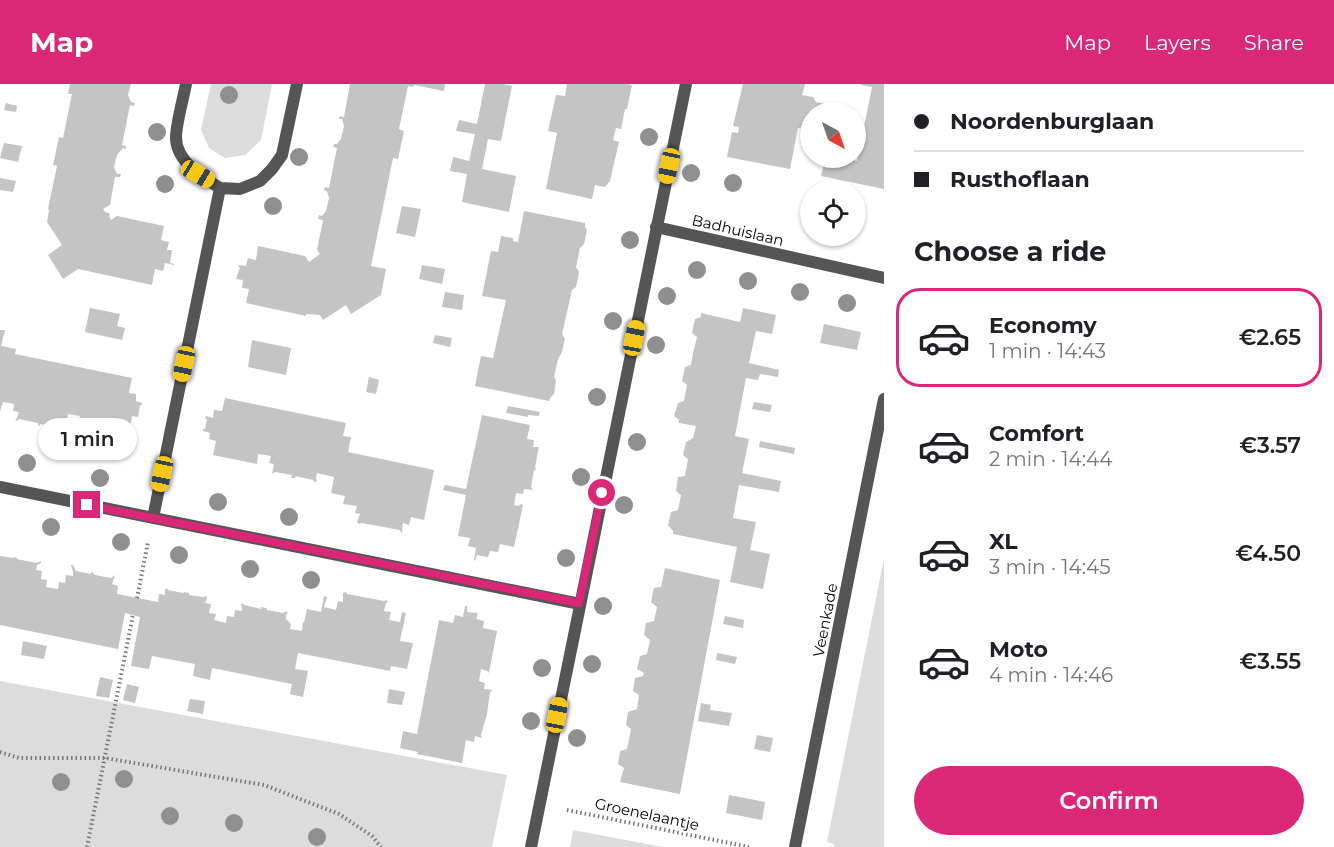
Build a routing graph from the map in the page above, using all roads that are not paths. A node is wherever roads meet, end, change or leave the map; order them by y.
1 (186, 84) edge
2 (297, 84) edge
3 (686, 84) edge
4 (220, 188) junction
5 (656, 227) junction
6 (884, 278) edge
7 (884, 399) edge
8 (0, 487) edge
9 (153, 518) junction
10 (579, 603) junction
11 (531, 847) edge
12 (795, 847) edge

1 - 4 street
2 - 4 street
3 - 5 street
4 - 9 street
5 - 6 street, Badhuislaan
5 - 10 street
7 - 12 street, Veenkade
8 - 9 street
9 - 10 street
10 - 11 street

